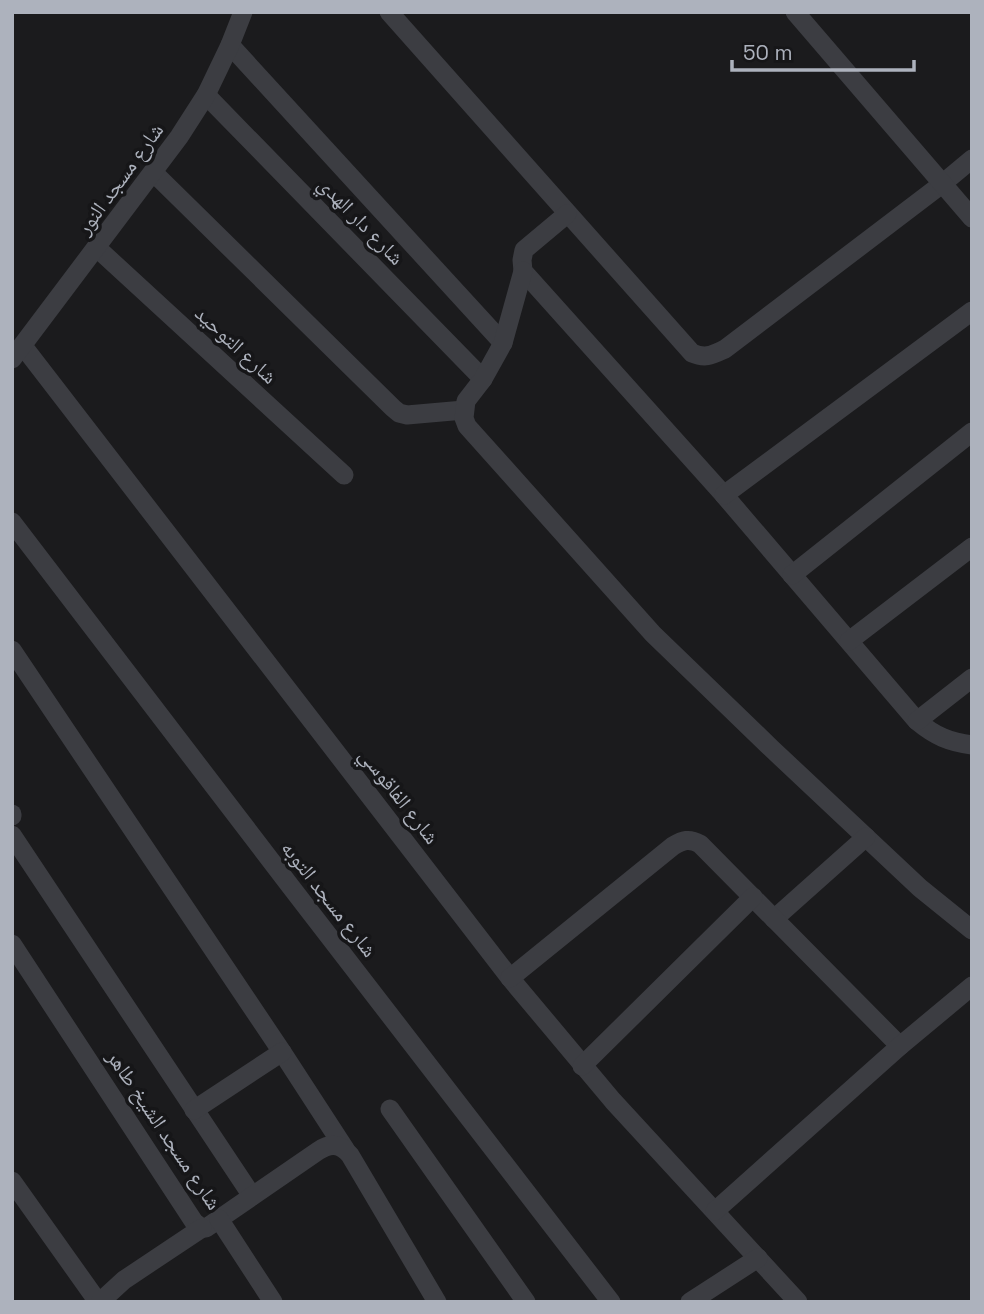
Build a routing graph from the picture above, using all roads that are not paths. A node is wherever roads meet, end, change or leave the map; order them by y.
1 (243, 12) edge
2 (390, 12) edge
3 (795, 12) edge
4 (230, 45) junction
5 (206, 95) junction
6 (972, 159) edge
7 (154, 173) junction
8 (942, 184) junction
9 (567, 214) junction
10 (972, 218) edge
11 (97, 248) junction
12 (523, 271) junction
13 (972, 310) edge
14 (503, 343) junction
15 (18, 352) edge
16 (483, 379) junction
17 (464, 410) junction
18 (972, 432) edge
19 (344, 475) dead end
20 (724, 495) junction
21 (12, 522) edge
22 (972, 547) edge
23 (792, 575) junction
24 (849, 641) junction
25 (12, 650) edge
26 (972, 678) edge
27 (917, 721) junction
28 (972, 745) edge
29 (12, 835) edge
30 (866, 837) junction
31 (753, 897) junction
32 (774, 919) junction
33 (972, 930) edge
34 (12, 944) edge
35 (510, 978) junction
36 (972, 986) edge
37 (900, 1046) junction
38 (282, 1052) junction
39 (582, 1066) junction
40 (390, 1109) dead end
41 (194, 1110) junction
42 (345, 1149) junction
43 (12, 1181) edge
44 (252, 1196) junction
45 (715, 1210) junction
46 (211, 1224) junction
47 (758, 1258) junction
48 (99, 1302) edge
49 (273, 1302) edge
50 (437, 1302) edge
51 (526, 1302) edge
52 (611, 1302) edge
53 (690, 1302) edge
54 (798, 1302) edge

1 - 4 street, شارع مسجد النور
2 - 9 street
3 - 8 street
4 - 5 street, شارع مسجد النور
4 - 14 street
5 - 7 street, شارع مسجد النور
5 - 16 street, شارع دار الهدي
6 - 8 street
7 - 11 street, شارع مسجد النور
7 - 17 street
8 - 9 street
8 - 10 street
9 - 12 street
11 - 15 street, شارع مسجد النور
11 - 19 street, شارع التوحيد
12 - 14 street
12 - 20 street
13 - 20 street
14 - 16 street
15 - 35 street, شارع الفاقوسي
16 - 17 street
17 - 30 street
18 - 23 street
20 - 23 street
21 - 52 street, شارع مسجد التوبه
22 - 24 street
23 - 24 street
24 - 27 street
25 - 38 street
26 - 27 street
27 - 28 street
29 - 41 street
30 - 32 street
30 - 33 street
31 - 32 street
31 - 35 street
31 - 39 street
32 - 37 street
34 - 46 street, شارع مسجد الشيخ طاهر
35 - 39 street, شارع الفاقوسي
36 - 37 street
37 - 45 street
38 - 41 street
38 - 42 street
39 - 45 street, شارع الفاقوسي
40 - 51 street
41 - 44 street
42 - 44 street, شارع مسجد الشيخ طاهر
42 - 50 street
43 - 48 street
44 - 46 street, شارع مسجد الشيخ طاهر
45 - 47 street, شارع الفاقوسي
46 - 48 street
46 - 49 street
47 - 53 street
47 - 54 street, شارع الفاقوسي

